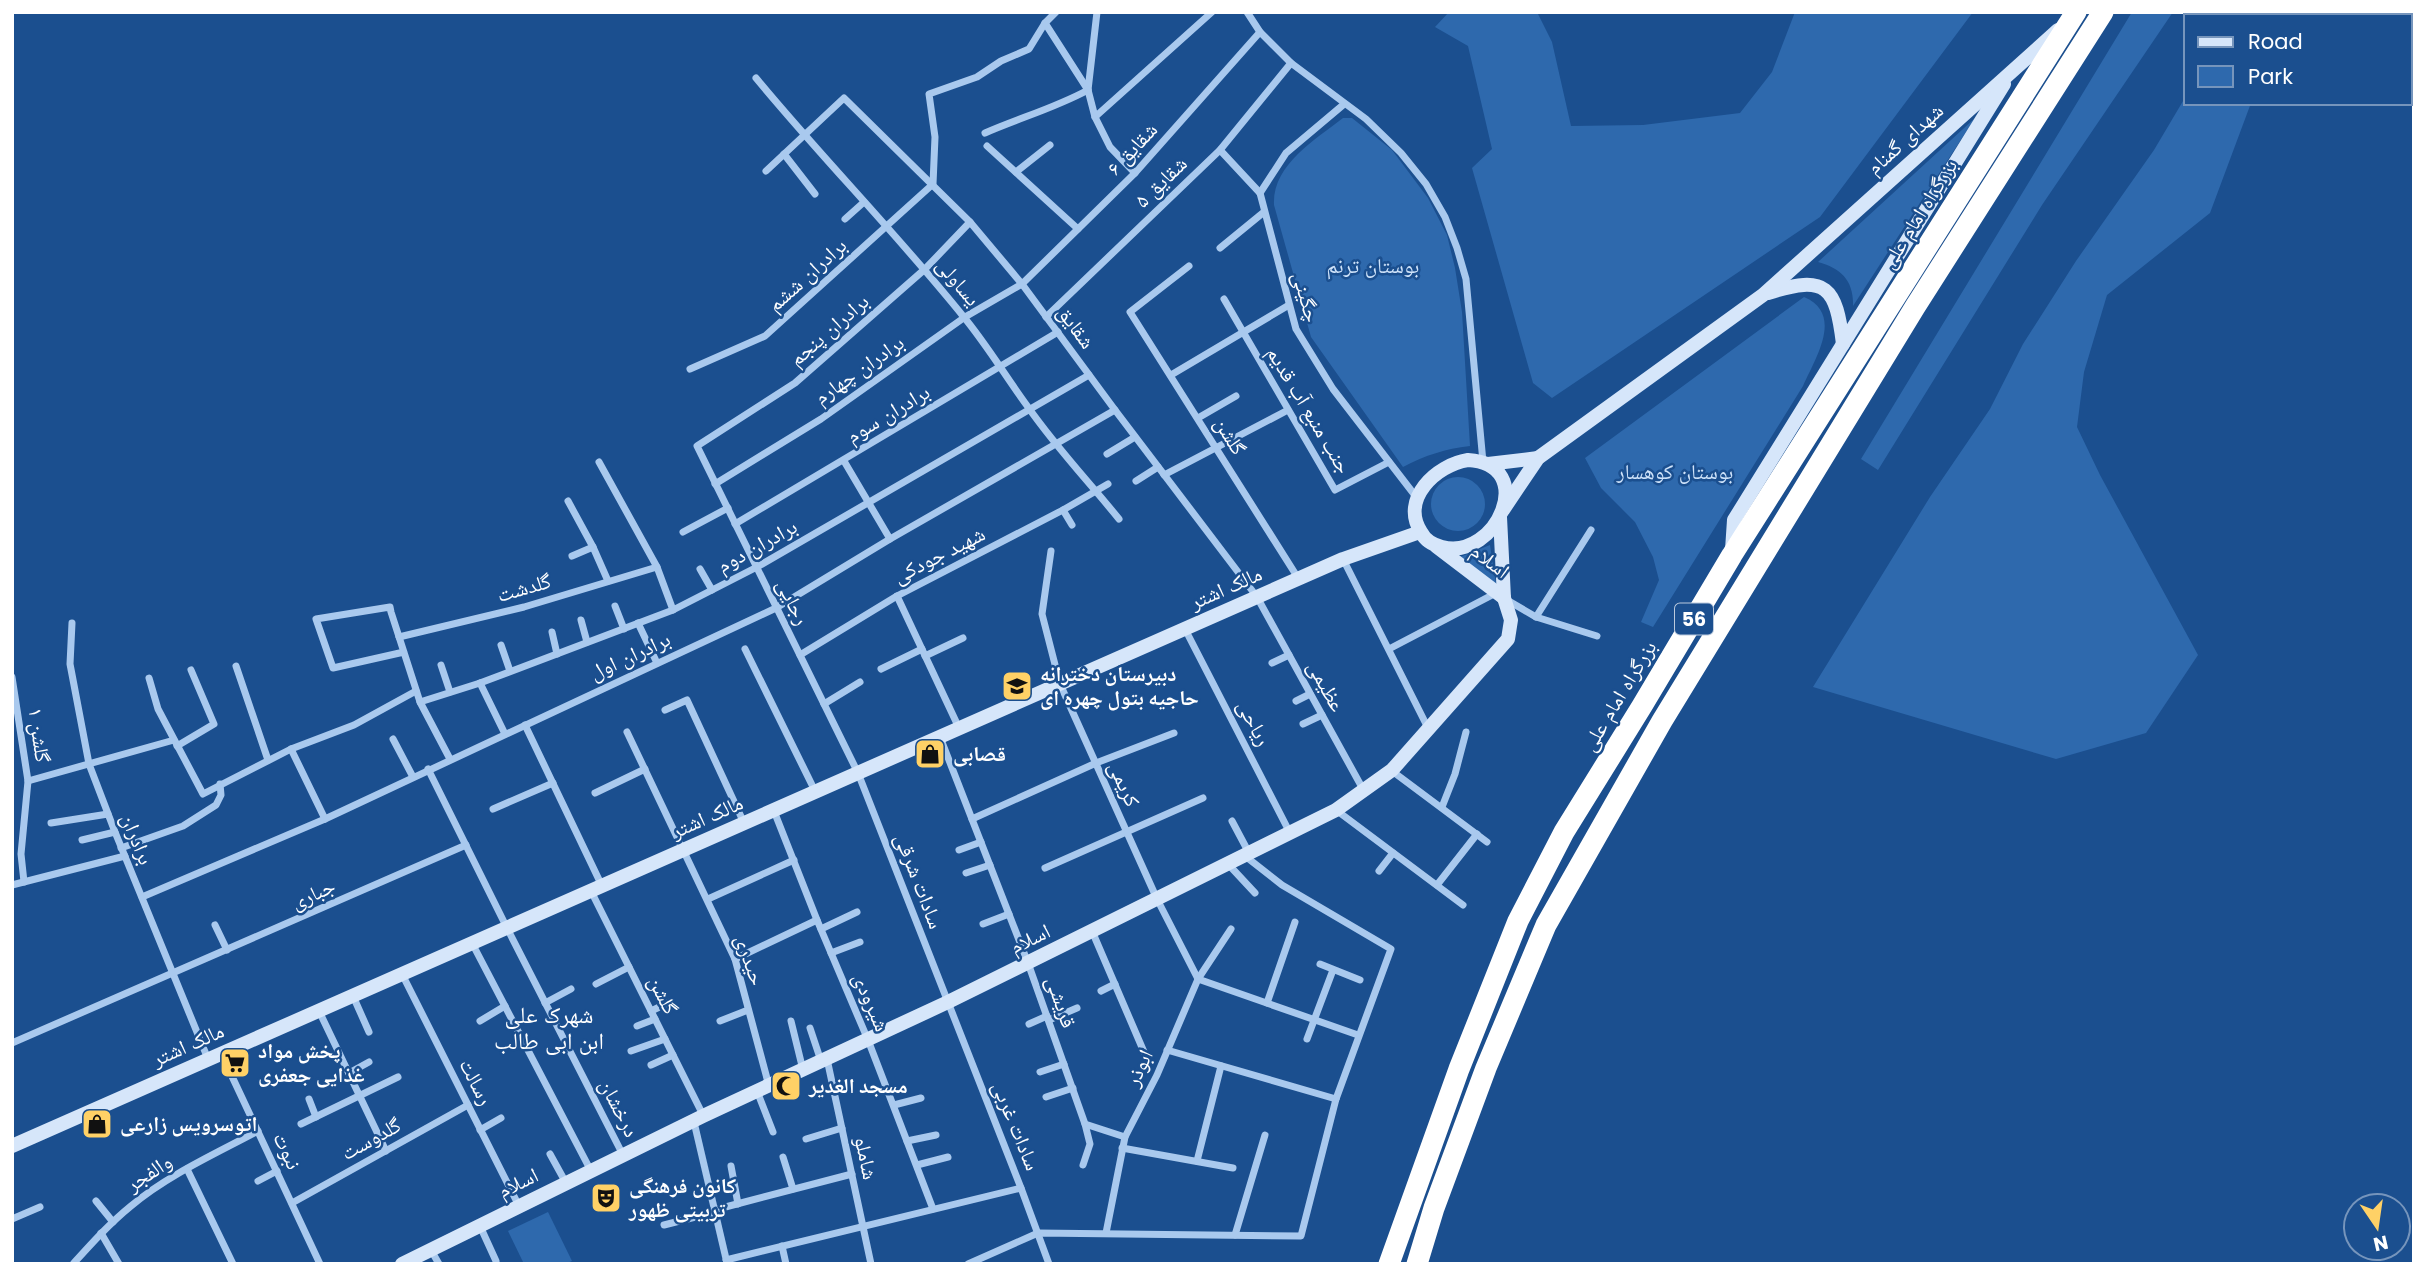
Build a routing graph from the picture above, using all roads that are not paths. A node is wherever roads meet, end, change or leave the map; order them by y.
1 (1056, 12) edge
2 (1097, 12) edge
3 (1212, 12) edge
4 (1247, 12) edge
5 (2103, 12) edge
6 (2075, 13) edge
7 (1045, 23) junction
8 (1260, 32) junction
9 (1291, 63) junction
10 (2012, 71) junction
11 (756, 78) dead end
12 (1088, 90) junction
13 (1343, 105) junction
14 (1095, 117) junction
15 (985, 133) dead end
16 (803, 135) junction
17 (1050, 145) dead end
18 (987, 146) dead end
19 (1220, 150) junction
20 (783, 154) junction
21 (766, 171) dead end
22 (1016, 172) junction
23 (1135, 173) junction
24 (933, 184) junction
25 (1259, 193) junction
26 (816, 194) dead end
27 (864, 202) junction
28 (1264, 212) junction
29 (845, 219) dead end
30 (970, 222) junction
31 (887, 226) junction
32 (1078, 229) junction
33 (1220, 248) dead end
34 (1189, 266) dead end
35 (925, 269) junction
36 (1022, 284) junction
37 (1763, 295) junction
38 (1224, 299) dead end
39 (1289, 305) junction
40 (965, 317) junction
41 (1046, 317) junction
42 (1058, 332) junction
43 (1243, 332) junction
44 (1843, 344) junction
45 (1001, 366) junction
46 (690, 369) dead end
47 (1089, 375) junction
48 (1171, 375) junction
49 (1236, 396) dead end
50 (1029, 409) junction
51 (1115, 410) junction
52 (1288, 410) junction
53 (1198, 418) junction
54 (1135, 437) junction
55 (1057, 444) junction
56 (697, 446) joint
57 (1216, 447) junction
58 (1107, 454) dead end
59 (1538, 458) junction
60 (844, 461) junction
61 (599, 462) dead end
62 (1389, 462) junction
63 (1485, 463) junction
64 (1158, 467) junction
65 (1164, 475) junction
66 (1136, 481) dead end
67 (715, 484) junction
68 (1108, 484) dead end
69 (1096, 490) junction
70 (1417, 498) junction
71 (568, 501) dead end
72 (869, 503) junction
73 (727, 508) junction
74 (1063, 510) junction
75 (1502, 513) junction
76 (1119, 519) dead end
77 (735, 524) junction
78 (1072, 525) dead end
79 (1591, 530) dead end
80 (683, 532) dead end
81 (1420, 532) junction
82 (890, 539) junction
83 (1433, 544) junction
84 (593, 547) junction
85 (1051, 551) dead end
86 (1732, 555) junction
87 (572, 556) dead end
88 (1343, 559) junction
89 (657, 567) junction
90 (757, 567) junction
91 (701, 569) dead end
92 (1299, 579) junction
93 (608, 582) junction
94 (712, 590) junction
95 (1501, 595) junction
96 (897, 596) junction
97 (1257, 597) junction
98 (615, 606) dead end
99 (776, 608) junction
100 (673, 610) junction
101 (1536, 617) junction
102 (581, 620) dead end
103 (72, 623) dead end
104 (638, 624) junction
105 (624, 629) junction
106 (1185, 629) junction
107 (552, 632) dead end
108 (1597, 636) dead end
109 (399, 637) junction
110 (963, 638) dead end
111 (587, 642) junction
112 (501, 646) dead end
113 (745, 649) dead end
114 (1389, 649) junction
115 (404, 652) junction
116 (923, 652) junction
117 (557, 654) junction
118 (800, 655) junction
119 (1289, 655) junction
120 (657, 663) junction
121 (1272, 663) dead end
122 (442, 665) dead end
123 (236, 666) dead end
124 (881, 669) dead end
125 (191, 670) dead end
126 (510, 671) junction
127 (12, 677) edge
128 (149, 678) dead end
129 (859, 682) dead end
130 (480, 683) junction
131 (1060, 684) junction
132 (416, 691) junction
133 (450, 692) junction
134 (1310, 694) junction
135 (1296, 701) dead end
136 (420, 702) junction
137 (824, 704) junction
138 (665, 710) dead end
139 (1322, 715) junction
140 (1303, 724) dead end
141 (525, 725) junction
142 (960, 728) junction
143 (1429, 730) junction
144 (627, 732) dead end
145 (1466, 732) dead end
146 (1174, 733) dead end
147 (505, 734) junction
148 (940, 737) junction
149 (393, 739) dead end
150 (175, 743) junction
151 (291, 749) junction
152 (450, 759) junction
153 (268, 760) junction
154 (1096, 763) junction
155 (89, 764) junction
156 (428, 769) junction
157 (645, 769) junction
158 (1392, 770) junction
159 (858, 773) junction
160 (412, 777) junction
161 (28, 781) junction
162 (553, 783) junction
163 (220, 784) junction
164 (815, 792) junction
165 (1364, 792) junction
166 (595, 793) dead end
167 (1203, 798) dead end
168 (1442, 807) junction
169 (493, 809) dead end
170 (774, 810) junction
171 (1336, 810) junction
172 (108, 814) junction
173 (325, 818) junction
174 (972, 819) junction
175 (1232, 821) dead end
176 (51, 822) dead end
177 (744, 823) junction
178 (1126, 831) junction
179 (115, 832) junction
180 (1290, 833) junction
181 (1477, 834) junction
182 (82, 840) dead end
183 (981, 842) junction
184 (1487, 842) dead end
185 (466, 845) junction
186 (121, 848) junction
187 (685, 849) junction
188 (959, 850) dead end
189 (1393, 853) junction
190 (1247, 855) junction
191 (125, 856) junction
192 (794, 860) junction
193 (1228, 864) junction
194 (990, 865) junction
195 (1045, 868) dead end
196 (1379, 871) dead end
197 (966, 873) dead end
198 (24, 882) junction
199 (12, 885) edge
200 (1437, 886) junction
201 (596, 888) junction
202 (1255, 893) dead end
203 (142, 897) junction
204 (708, 899) junction
205 (1157, 899) junction
206 (1463, 905) dead end
207 (857, 912) dead end
208 (1009, 914) junction
209 (817, 920) junction
210 (1295, 922) dead end
211 (984, 924) dead end
212 (215, 925) dead end
213 (507, 928) junction
214 (821, 929) junction
215 (1231, 929) dead end
216 (1092, 931) junction
217 (860, 942) dead end
218 (472, 943) junction
219 (227, 950) junction
220 (831, 953) junction
221 (735, 959) junction
222 (1028, 963) junction
223 (1320, 964) dead end
224 (629, 967) junction
225 (1333, 970) junction
226 (173, 974) junction
227 (402, 974) junction
228 (1198, 979) junction
229 (1360, 980) dead end
230 (596, 984) dead end
231 (1115, 984) junction
232 (571, 989) dead end
233 (1101, 991) dead end
234 (353, 996) junction
235 (670, 1002) dead end
236 (948, 1002) junction
237 (545, 1003) junction
238 (1267, 1003) junction
239 (505, 1006) junction
240 (1077, 1009) dead end
241 (748, 1010) junction
242 (319, 1011) junction
243 (653, 1015) junction
244 (1048, 1018) junction
245 (1314, 1020) junction
246 (480, 1021) dead end
247 (720, 1021) dead end
248 (791, 1021) dead end
249 (1029, 1024) dead end
250 (638, 1026) dead end
251 (810, 1028) dead end
252 (369, 1032) dead end
253 (1358, 1035) junction
254 (665, 1039) junction
255 (869, 1040) junction
256 (1307, 1040) dead end
257 (12, 1043) edge
258 (1167, 1050) junction
259 (631, 1051) dead end
260 (1144, 1052) dead end
261 (673, 1055) junction
262 (215, 1056) junction
263 (824, 1060) junction
264 (369, 1062) dead end
265 (1064, 1064) junction
266 (651, 1065) dead end
267 (1221, 1066) junction
268 (803, 1070) junction
269 (1040, 1072) dead end
270 (349, 1073) junction
271 (398, 1077) dead end
272 (1073, 1088) junction
273 (763, 1089) junction
274 (359, 1095) junction
275 (1046, 1097) dead end
276 (920, 1098) dead end
277 (309, 1099) dead end
278 (1336, 1099) junction
279 (468, 1105) junction
280 (894, 1105) junction
281 (316, 1117) junction
282 (501, 1118) dead end
283 (699, 1118) junction
284 (302, 1124) dead end
285 (1085, 1124) junction
286 (842, 1128) junction
287 (480, 1130) junction
288 (258, 1131) junction
289 (773, 1132) dead end
290 (936, 1135) dead end
291 (1265, 1135) dead end
292 (1125, 1137) junction
293 (806, 1139) dead end
294 (907, 1141) junction
295 (12, 1146) edge
296 (1122, 1148) junction
297 (386, 1151) junction
298 (550, 1154) dead end
299 (624, 1155) junction
300 (783, 1157) dead end
301 (948, 1157) dead end
302 (1197, 1161) junction
303 (916, 1165) junction
304 (1083, 1165) dead end
305 (730, 1166) dead end
306 (1233, 1168) dead end
307 (187, 1169) junction
308 (276, 1171) junction
309 (592, 1171) junction
310 (852, 1174) junction
311 (258, 1181) dead end
312 (566, 1183) junction
313 (1021, 1188) junction
314 (793, 1189) junction
315 (96, 1200) dead end
316 (292, 1203) junction
317 (738, 1203) junction
318 (519, 1206) junction
319 (40, 1207) dead end
320 (933, 1209) junction
321 (715, 1211) junction
322 (12, 1219) edge
323 (113, 1222) junction
324 (664, 1225) dead end
325 (480, 1226) junction
326 (863, 1226) junction
327 (101, 1233) junction
328 (1038, 1233) junction
329 (1105, 1233) junction
330 (1235, 1235) junction
331 (782, 1246) junction
332 (431, 1250) junction
333 (496, 1261) dead end
334 (727, 1262) edge
335 (73, 1264) edge
336 (119, 1264) edge
337 (233, 1264) edge
338 (320, 1264) edge
339 (402, 1264) edge
340 (439, 1264) edge
341 (786, 1264) edge
342 (871, 1264) edge
343 (968, 1264) edge
344 (1049, 1264) edge
345 (1389, 1264) edge
346 (1417, 1264) edge

1 - 7 street
2 - 12 street
3 - 14 street
4 - 8 street
5 - 346 highway, 56
6 - 10 street, شهدای گمنام
6 - 86 highway, بزرگراه امام علی / 56
7 - 12 street
7 - 24 street
8 - 9 street
8 - 23 street, شقایق ۶
9 - 13 street
9 - 19 street, شقایق ۵
10 - 37 street, شهدای گمنام
10 - 44 street
11 - 16 street, یساولی
12 - 14 street
12 - 15 street
13 - 25 street
13 - 63 street
14 - 23 street
16 - 20 street
16 - 24 street, شقایق
16 - 27 street, یساولی
17 - 22 street
18 - 22 street
19 - 25 street
19 - 41 street, شقایق ۵
20 - 21 street
20 - 26 street
22 - 32 street
23 - 32 street, شقایق ۶
24 - 30 street, شقایق
24 - 31 street, برادران ششم
25 - 28 street, چگینی
27 - 29 street
27 - 31 street, یساولی
28 - 33 street
28 - 39 street, چگینی
30 - 35 street, برادران پنجم
30 - 36 street, شقایق
31 - 35 street, یساولی
31 - 46 street, برادران ششم
32 - 36 street, شقایق ۶
34 - 48 street, گلشن
35 - 40 street, یساولی
35 - 56 street, برادران پنجم
36 - 40 street, برادران چهارم
36 - 41 street, شقایق
37 - 44 street, شهدای گمنام
37 - 59 street, شهدای گمنام
38 - 43 street, جنب منبع آب قدیم
39 - 43 street
39 - 62 street, چگینی
40 - 45 street, یساولی
40 - 67 street, برادران چهارم
41 - 42 street, شقایق
42 - 45 street, برادران سوم
42 - 47 street, شقایق
43 - 48 street
43 - 52 street, جنب منبع آب قدیم
44 - 86 street
45 - 50 street, یساولی
45 - 60 street, برادران سوم
47 - 50 street, برادران دوم
47 - 51 street, شقایق
48 - 53 street, گلشن
49 - 53 street
50 - 55 street, یساولی
50 - 72 street, برادران دوم
51 - 54 street, شقایق
51 - 55 street, برادران اول
52 - 57 street
52 - 62 street, جنب منبع آب قدیم
53 - 57 street, گلشن
54 - 58 street
54 - 64 street, شقایق
55 - 69 street, یساولی
55 - 82 street, برادران اول
56 - 67 street, رجایی
57 - 65 street
57 - 92 street, گلشن
59 - 63 street, شهدای گمنام
59 - 75 street, شهدای گمنام
60 - 72 street
60 - 77 street, برادران سوم
61 - 89 street
62 - 70 street, چگینی
63 - 70 street
63 - 75 street
64 - 65 street, شقایق
64 - 66 street
65 - 97 street, شقایق
67 - 73 street, رجایی
68 - 69 street, شهید جودکی
69 - 74 street, شهید جودکی
69 - 76 street, یساولی
70 - 81 street
71 - 84 street
72 - 82 street
72 - 90 street, برادران دوم
73 - 77 street, رجایی
73 - 80 street
74 - 78 street
74 - 96 street, شهید جودکی
75 - 83 street
75 - 95 street
77 - 90 street, رجایی
79 - 101 street
81 - 83 street
81 - 88 street, مالک اشتر
82 - 99 street, برادران اول
83 - 95 street, اسلام
84 - 87 street
84 - 93 street
85 - 131 street, کریمی
86 - 345 highway, بزرگراه امام علی / 56
88 - 92 street, مالک اشتر
88 - 114 street
89 - 93 street, گلدشت
89 - 100 street
90 - 94 street, برادران دوم
90 - 99 street, رجایی
91 - 94 street
92 - 97 street, مالک اشتر
93 - 109 street, گلدشت
94 - 100 street, برادران دوم
95 - 101 street
95 - 114 street
95 - 143 street, اسلام
96 - 116 street
96 - 118 street, شهید جودکی
97 - 106 street, مالک اشتر
97 - 119 street, عظیمی
98 - 105 street
99 - 118 street, رجایی
99 - 120 street, برادران اول
100 - 104 street, برادران دوم
101 - 108 street
102 - 111 street
103 - 155 street, برادران
104 - 105 street, برادران دوم
104 - 120 street
105 - 111 street, برادران دوم
106 - 131 street, مالک اشتر
106 - 180 street, ریاحی
107 - 117 street
109 - 115 street
109 - 115 street
110 - 116 street
111 - 117 street, برادران دوم
112 - 126 street
113 - 164 street
114 - 143 street
115 - 132 street
116 - 124 street
116 - 142 street
117 - 126 street, برادران دوم
118 - 137 street, رجایی
119 - 121 street
119 - 134 street, عظیمی
120 - 141 street, برادران اول
122 - 133 street
123 - 153 street
125 - 150 street
126 - 130 street, برادران دوم
127 - 161 street, گلشن ۱
128 - 150 street
129 - 137 street
130 - 133 street, برادران دوم
130 - 147 street
131 - 142 street, مالک اشتر
131 - 154 street, کریمی
132 - 136 street
132 - 151 street
133 - 136 street, برادران دوم
134 - 135 street
134 - 139 street, عظیمی
136 - 152 street
137 - 159 street, رجایی
138 - 177 street
139 - 140 street
139 - 165 street, عظیمی
141 - 147 street, برادران اول
141 - 162 street, گلشن
142 - 148 street, مالک اشتر
143 - 158 street, اسلام
144 - 157 street, حیدری
145 - 168 street
146 - 154 street
147 - 152 street, برادران اول
148 - 159 street, مالک اشتر
148 - 174 street, قریشی
149 - 160 street
150 - 155 street
150 - 163 street
151 - 153 street
151 - 173 street
152 - 156 street, برادران اول
153 - 163 street
154 - 174 street
154 - 178 street, کریمی
155 - 161 street
155 - 172 street, برادران
156 - 160 street, برادران اول
156 - 185 street, درخشان
157 - 166 street
157 - 187 street, حیدری
158 - 165 street, اسلام
158 - 168 street
159 - 164 street, مالک اشتر
159 - 236 street, سادات شرقی
160 - 173 street, برادران اول
161 - 198 street, گلشن ۱
162 - 169 street
162 - 201 street, گلشن
163 - 186 street
164 - 170 street, مالک اشتر
165 - 171 street, اسلام
167 - 178 street
168 - 181 street
170 - 177 street, مالک اشتر
170 - 192 street, شیرودی
171 - 180 street, اسلام
171 - 189 street
172 - 176 street
172 - 179 street, برادران
173 - 203 street, برادران اول
174 - 183 street, قریشی
175 - 190 street
177 - 187 street, مالک اشتر
178 - 195 street
178 - 205 street, کریمی
179 - 182 street
179 - 186 street, برادران
180 - 190 street, اسلام
181 - 184 street
181 - 200 street
183 - 188 street
183 - 194 street, قریشی
185 - 213 street, درخشان
185 - 219 street, جباری
186 - 191 street, برادران
187 - 201 street, مالک اشتر
187 - 204 street, حیدری
189 - 196 street
189 - 200 street
190 - 193 street, اسلام
190 - 253 street
191 - 198 street
191 - 203 street, برادران
192 - 204 street
192 - 209 street, شیرودی
193 - 202 street
193 - 205 street, اسلام
194 - 197 street
194 - 208 street, قریشی
198 - 199 street
200 - 206 street
201 - 213 street, مالک اشتر
201 - 224 street, گلشن
203 - 226 street, برادران
204 - 221 street, حیدری
205 - 216 street, اسلام
205 - 228 street, کریمی
207 - 214 street
208 - 211 street
208 - 222 street, قریشی
209 - 214 street, شیرودی
209 - 221 street
210 - 238 street
212 - 219 street
213 - 218 street, مالک اشتر
213 - 237 street, درخشان
214 - 220 street, شیرودی
215 - 228 street, ابوذر
216 - 222 street, اسلام
216 - 231 street
217 - 220 street
218 - 227 street, مالک اشتر
218 - 239 street
219 - 226 street, جباری
220 - 255 street, شیرودی
221 - 241 street, حیدری
222 - 236 street, اسلام
222 - 244 street, قریشی
223 - 225 street
224 - 230 street
224 - 243 street, گلشن
225 - 229 street
225 - 245 street
226 - 257 street, جباری
226 - 262 street, برادران
227 - 234 street, مالک اشتر
227 - 279 street, رسالت
228 - 238 street
228 - 258 street, ابوذر
231 - 233 street
231 - 260 street
232 - 237 street
234 - 242 street, مالک اشتر
234 - 252 street
235 - 243 street
236 - 255 street, اسلام
236 - 313 street, سادات غربی
237 - 299 street, درخشان
238 - 245 street
239 - 246 street
239 - 309 street
240 - 244 street
241 - 247 street
241 - 273 street, حیدری
242 - 262 street, مالک اشتر
242 - 270 street
243 - 250 street
243 - 254 street, گلشن
244 - 249 street
244 - 265 street, قریشی
245 - 253 street
245 - 256 street
248 - 268 street
251 - 263 street, شاملو
253 - 278 street
254 - 259 street
254 - 261 street, گلشن
255 - 263 street, اسلام
255 - 280 street, شیرودی
258 - 267 street
258 - 292 street, ابوذر
261 - 266 street
261 - 283 street, گلشن
262 - 288 street, نبوت
262 - 295 street, مالک اشتر
263 - 268 street, اسلام
263 - 286 street, شاملو
264 - 270 street
265 - 269 street
265 - 272 street, قریشی
267 - 278 street
267 - 302 street
268 - 273 street, اسلام
270 - 274 street
271 - 274 street
272 - 275 street
272 - 285 street, قریشی
273 - 283 street, اسلام
273 - 289 street, حیدری
274 - 281 street
274 - 297 street
276 - 280 street
277 - 281 street
278 - 330 street
279 - 287 street, رسالت
279 - 297 street, گلدوست
280 - 294 street, شیرودی
281 - 284 street
282 - 287 street
283 - 299 street, اسلام
283 - 321 street, گلشن
285 - 292 street
285 - 304 street, قریشی
286 - 293 street
286 - 310 street, شاملو
287 - 318 street, رسالت
288 - 307 street, والفجر
288 - 308 street, نبوت
290 - 294 street
291 - 330 street
292 - 296 street, ابوذر
294 - 303 street, شیرودی
296 - 302 street
296 - 329 street, ابوذر
297 - 316 street, گلدوست
298 - 312 street
299 - 309 street, اسلام
300 - 314 street
301 - 303 street
302 - 306 street
303 - 320 street, شیرودی
305 - 317 street
307 - 323 street, والفجر
307 - 337 street
308 - 311 street
308 - 316 street, نبوت
309 - 312 street, اسلام
310 - 314 street
310 - 326 street, شاملو
312 - 318 street, اسلام
313 - 320 street
313 - 328 street, سادات غربی
314 - 317 street
315 - 323 street
316 - 338 street, نبوت
317 - 321 street
318 - 325 street, اسلام
319 - 322 street
320 - 326 street
321 - 324 street
321 - 334 street, گلشن
323 - 327 street, والفجر
325 - 332 street, اسلام
325 - 333 street
326 - 331 street
326 - 342 street, شاملو
327 - 335 street, والفجر
327 - 336 street
328 - 329 street
328 - 343 street
328 - 344 street, سادات غربی
329 - 330 street
331 - 334 street
331 - 341 street
332 - 339 street, اسلام
332 - 340 street

